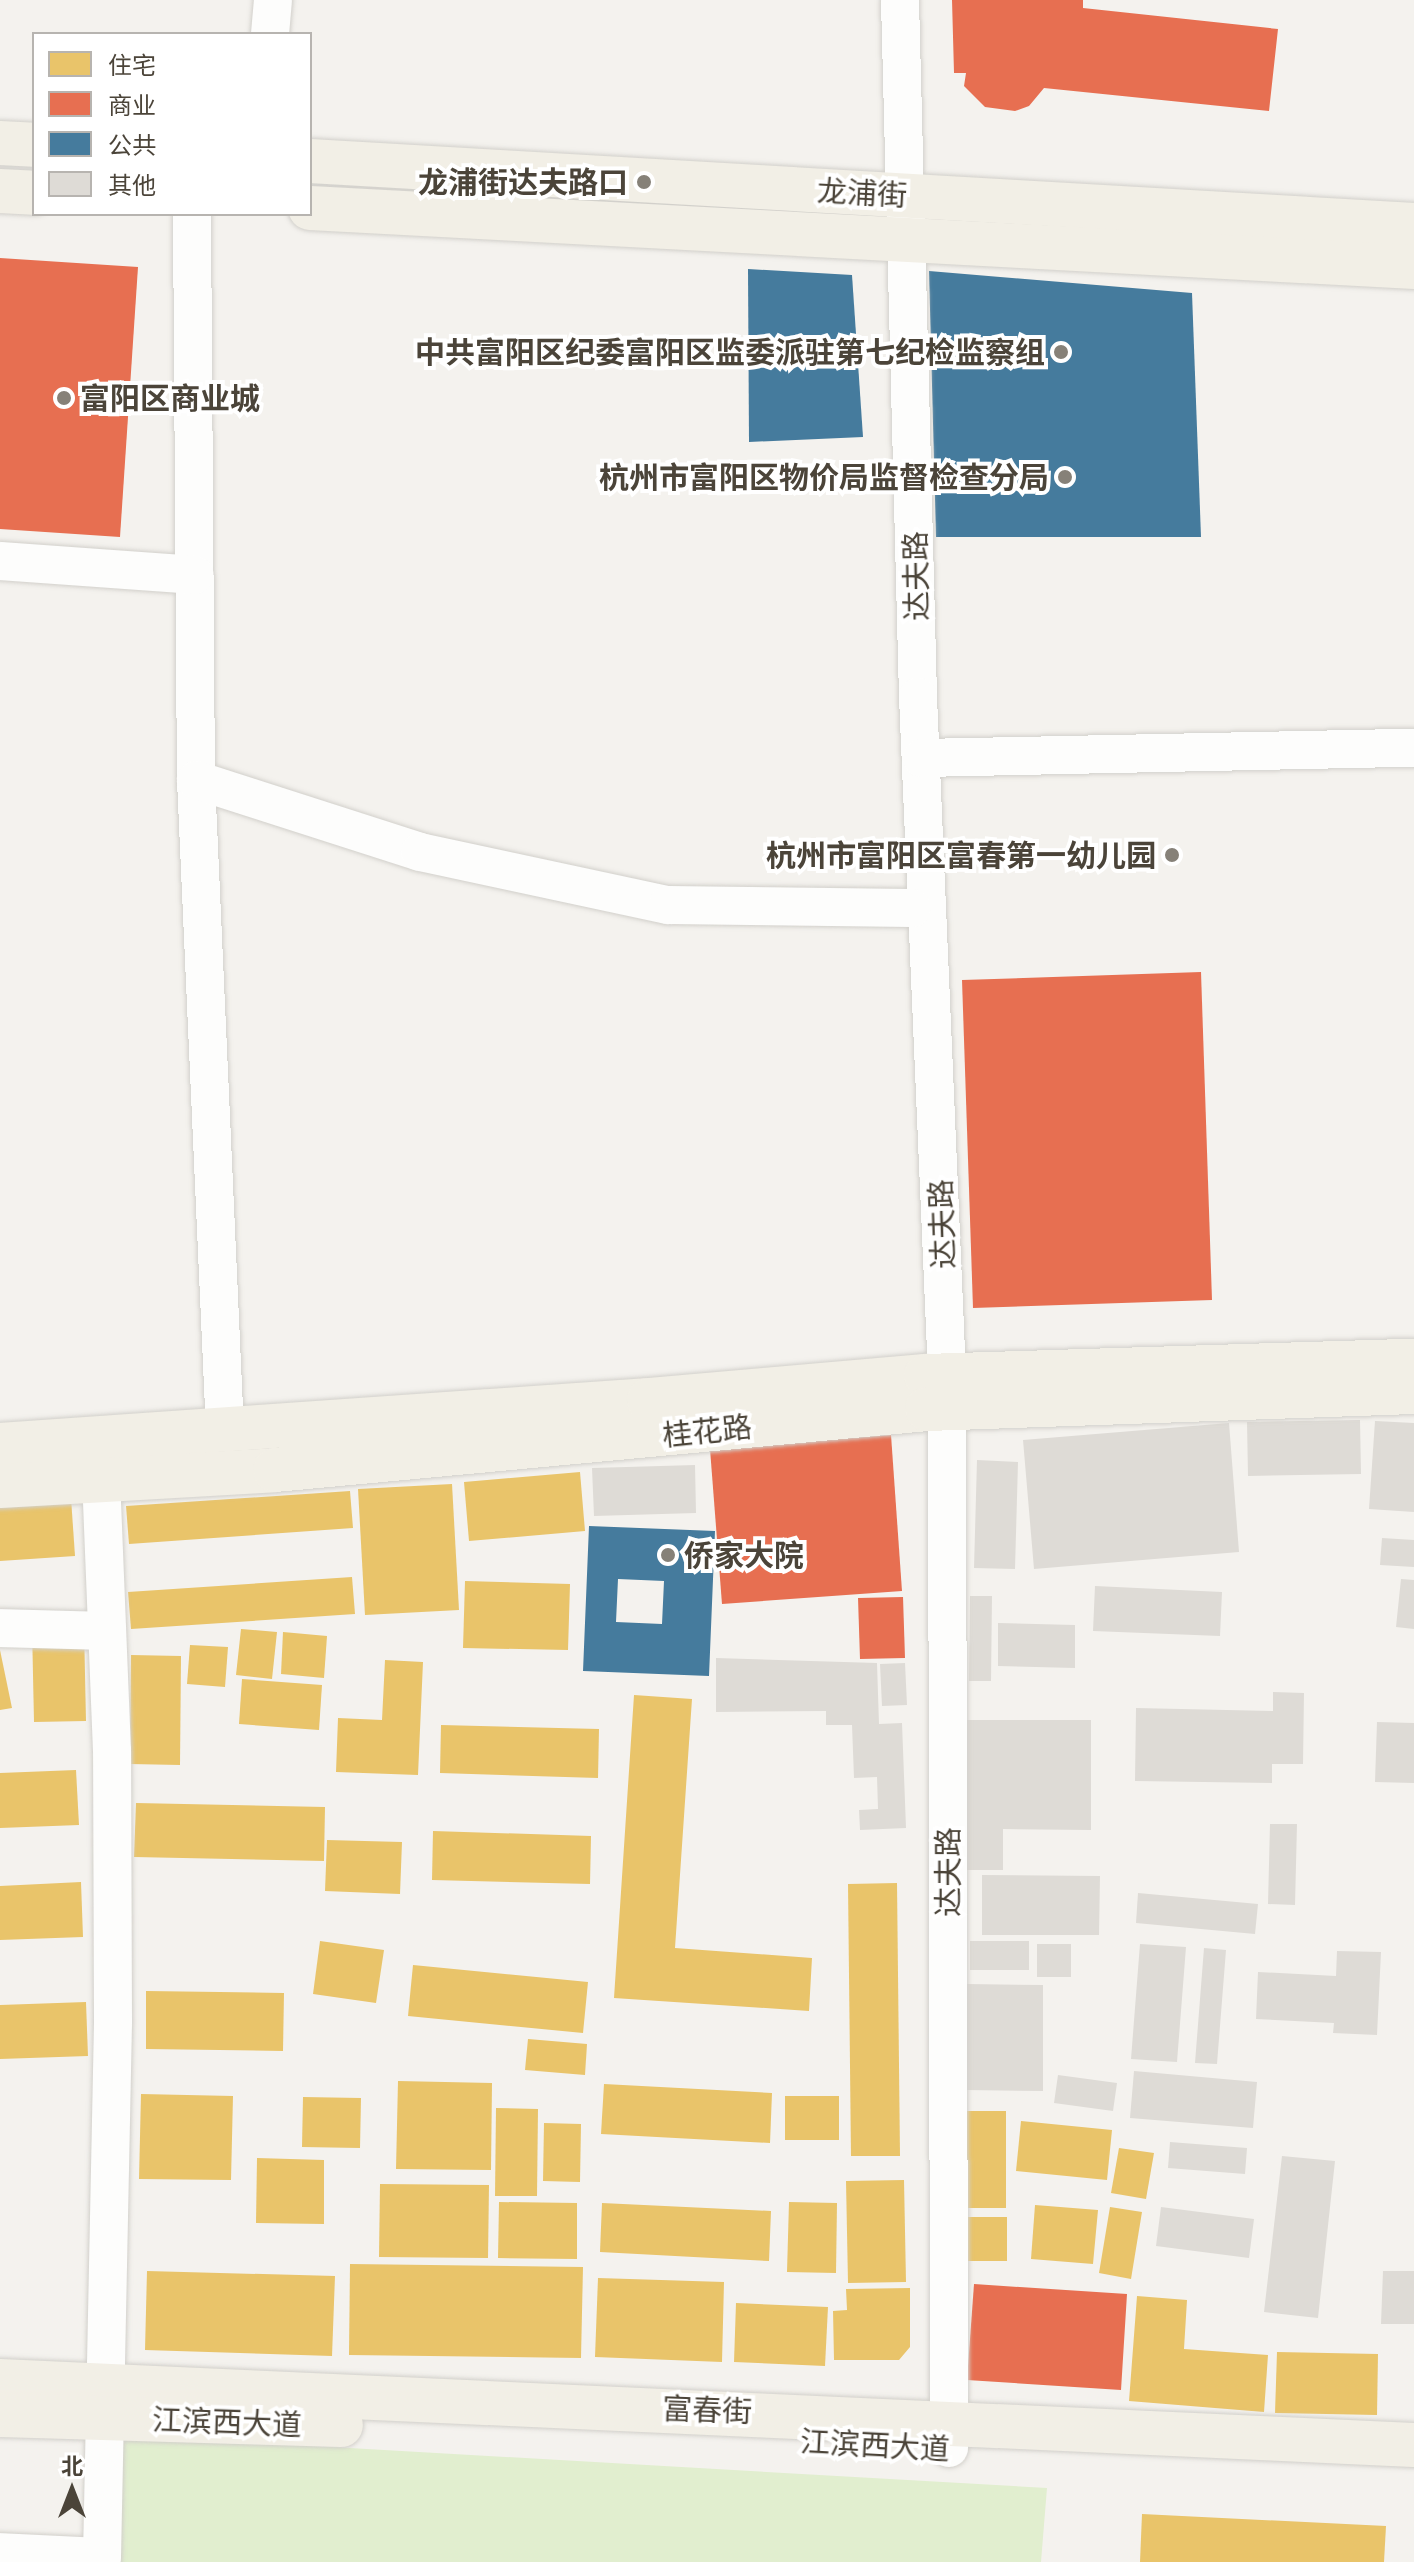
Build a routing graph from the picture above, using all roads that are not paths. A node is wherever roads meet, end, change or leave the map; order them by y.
1 (273, 0) edge
2 (880, 0) edge
3 (900, 0) edge
4 (270, 32) edge
5 (0, 143) edge
6 (32, 145) edge
7 (312, 161) edge
8 (0, 191) edge
9 (32, 193) edge
10 (897, 195) junction
11 (312, 208) edge
12 (192, 216) edge
13 (1414, 225) edge
14 (898, 239) junction
15 (1414, 267) edge
16 (0, 561) edge
17 (194, 575) junction
18 (1414, 748) edge
19 (922, 758) junction
20 (196, 780) junction
21 (912, 908) junction
22 (1414, 1361) edge
23 (937, 1392) junction
24 (1414, 1392) edge
25 (225, 1431) junction
26 (0, 1445) edge
27 (101, 1481) junction
28 (0, 1486) edge
29 (0, 1628) edge
30 (107, 1631) junction
31 (0, 2381) edge
32 (104, 2401) junction
33 (0, 2415) edge
34 (941, 2434) junction
35 (1414, 2445) edge
36 (1414, 2471) edge
37 (0, 2552) edge

1 - 4 street
2 - 10 street, 达夫路
3 - 10 street, 达夫路
5 - 6 main road
7 - 10 main road, 龙浦街
8 - 9 main road
10 - 13 main road, 龙浦街
10 - 14 street, 达夫路
11 - 14 main road, 龙浦街
12 - 17 street
14 - 15 main road, 龙浦街
14 - 19 street, 达夫路
14 - 21 street, 达夫路
16 - 17 street
17 - 20 street
18 - 19 street
19 - 23 street, 达夫路
20 - 21 street
20 - 25 street
21 - 23 street, 达夫路
22 - 23 main road
23 - 24 main road, 桂花路
23 - 25 main road
23 - 27 main road, 桂花路
23 - 34 street, 达夫路
25 - 26 main road
27 - 28 main road, 桂花路
27 - 30 street
29 - 30 street
30 - 32 street
31 - 32 main road, 富春街
32 - 33 main road
32 - 34 main road, 富春街
32 - 37 street
34 - 35 main road, 富春街
34 - 36 main road, 江滨西大道

